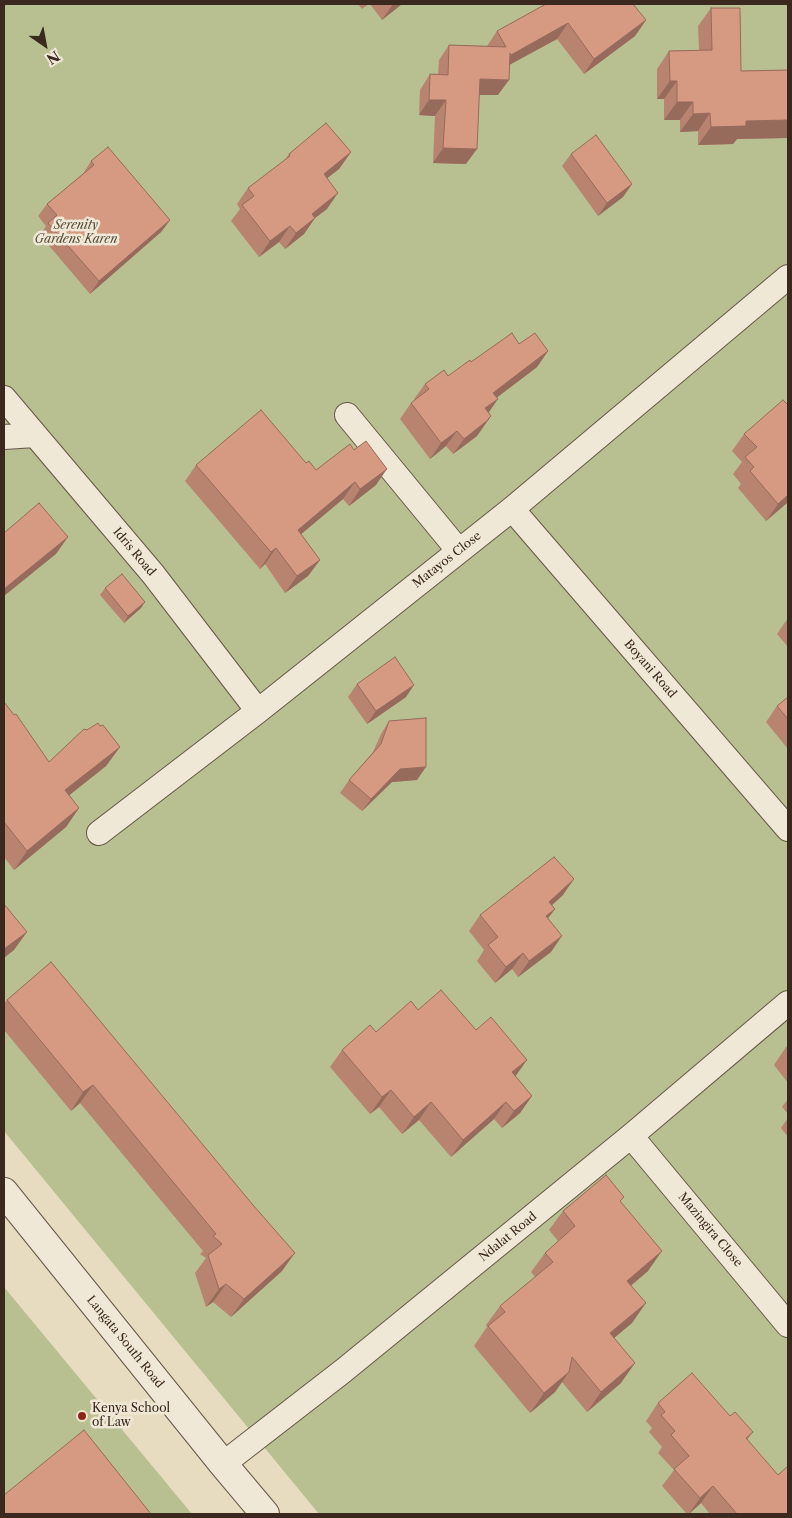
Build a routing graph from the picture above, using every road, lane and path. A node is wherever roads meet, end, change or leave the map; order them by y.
1 (788, 278) edge
2 (4, 398) edge
3 (347, 415) dead end
4 (35, 435) junction
5 (4, 437) edge
6 (512, 509) junction
7 (459, 551) junction
8 (258, 711) junction
9 (788, 829) edge
10 (99, 833) dead end
11 (788, 1003) edge
12 (632, 1136) junction
13 (4, 1192) edge
14 (788, 1324) edge
15 (223, 1464) junction
16 (265, 1514) edge

1 - 6 street, Matayos Close
2 - 4 street, Idris Road
3 - 7 street
4 - 5 street
4 - 8 street, Idris Road
6 - 7 street, Matayos Close
6 - 9 street, Boyani Road
7 - 8 street, Matayos Close
8 - 10 street, Matayos Close
11 - 12 street, Ndalat Road
12 - 14 street, Mazingira Close
12 - 15 street, Ndalat Road
13 - 15 street, Langata South Road
15 - 16 street, Langata South Road

